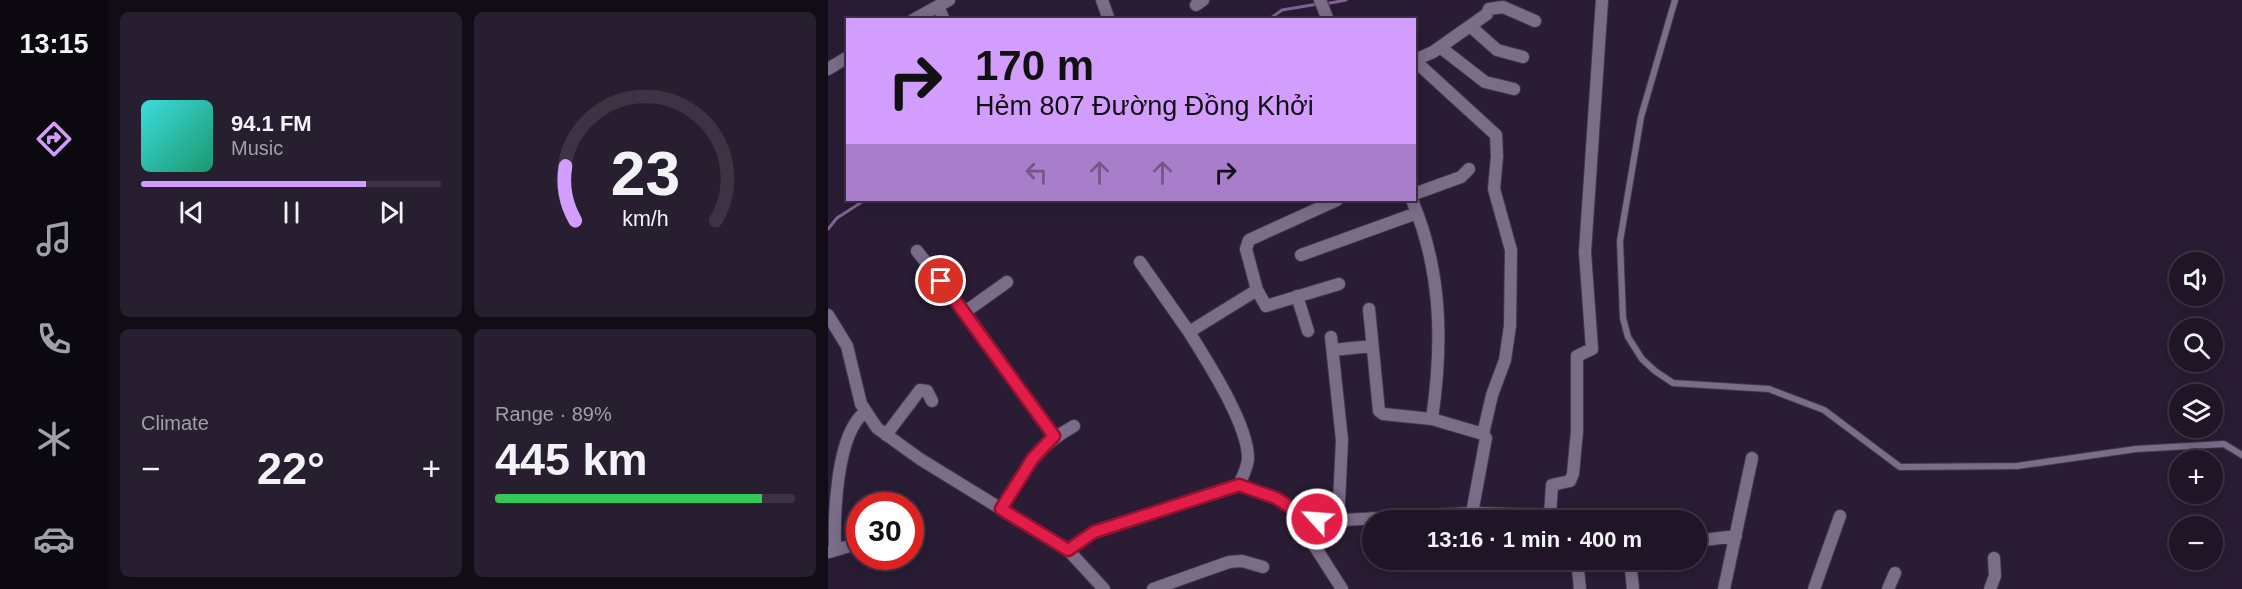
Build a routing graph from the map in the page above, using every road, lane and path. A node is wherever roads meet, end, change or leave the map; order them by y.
1 (1102, 0) edge
2 (1320, 0) edge
3 (1602, 0) edge
4 (1675, 0) edge
5 (943, 3) edge
6 (1486, 5) edge
7 (1327, 16) edge
8 (917, 18) edge
9 (944, 18) edge
10 (1108, 18) edge
11 (1535, 21) dead end
12 (1470, 26) junction
13 (1440, 47) junction
14 (1523, 57) dead end
15 (846, 58) edge
16 (1416, 59) edge
17 (1416, 61) edge
18 (828, 69) edge
19 (1514, 89) dead end
20 (1469, 169) dead end
21 (1416, 193) edge
22 (1335, 201) edge
23 (1412, 201) edge
24 (1417, 213) junction
25 (916, 251) dead end
26 (1301, 255) dead end
27 (1140, 262) dead end
28 (1007, 282) dead end
29 (1339, 284) dead end
30 (1257, 290) junction
31 (1297, 296) junction
32 (1369, 309) dead end
33 (965, 312) junction
34 (828, 315) edge
35 (1308, 331) dead end
36 (1189, 332) junction
37 (1372, 346) junction
38 (932, 401) dead end
39 (865, 412) junction
40 (1432, 419) junction
41 (1074, 426) dead end
42 (1483, 434) junction
43 (886, 435) junction
44 (1054, 436) junction
45 (2242, 455) edge
46 (1752, 458) dead end
47 (1239, 485) junction
48 (1001, 509) junction
49 (1473, 510) edge
50 (1554, 510) edge
51 (1301, 514) junction
52 (1840, 516) dead end
53 (1362, 521) edge
54 (1338, 523) junction
55 (1736, 536) junction
56 (1707, 540) edge
57 (1068, 550) junction
58 (832, 551) edge
59 (1994, 558) dead end
60 (1263, 567) dead end
61 (1578, 570) edge
62 (1631, 570) edge
63 (1895, 573) dead end
64 (1104, 589) edge
65 (1153, 589) edge
66 (1342, 589) edge
67 (1580, 589) edge
68 (1633, 589) edge
69 (1724, 589) edge
70 (1814, 589) edge
71 (1888, 589) edge
72 (1990, 589) edge

1 - 10 street
2 - 7 street
3 - 50 street
4 - 45 lane
5 - 8 street
5 - 9 street
6 - 11 street
6 - 12 street
12 - 13 street
12 - 14 street
13 - 16 street
13 - 19 street
15 - 18 street
17 - 42 street
20 - 21 street
22 - 30 street
23 - 24 street
24 - 26 street
24 - 40 street
25 - 33 street
27 - 36 street
28 - 33 street
29 - 31 street
30 - 31 street
30 - 36 street
31 - 35 street
32 - 37 street
33 - 44 street
34 - 39 street
36 - 47 street
37 - 40 street
37 - 54 street
38 - 43 street
39 - 43 street
39 - 58 street
40 - 42 street
41 - 44 street
42 - 49 street
43 - 48 street
44 - 48 street
46 - 55 street
47 - 51 street
47 - 57 street
48 - 57 street
51 - 54 street
51 - 66 street
52 - 70 street
53 - 54 street
55 - 56 street
55 - 69 street
57 - 64 street
59 - 72 street
60 - 65 street
61 - 67 street
62 - 68 street
63 - 71 street

